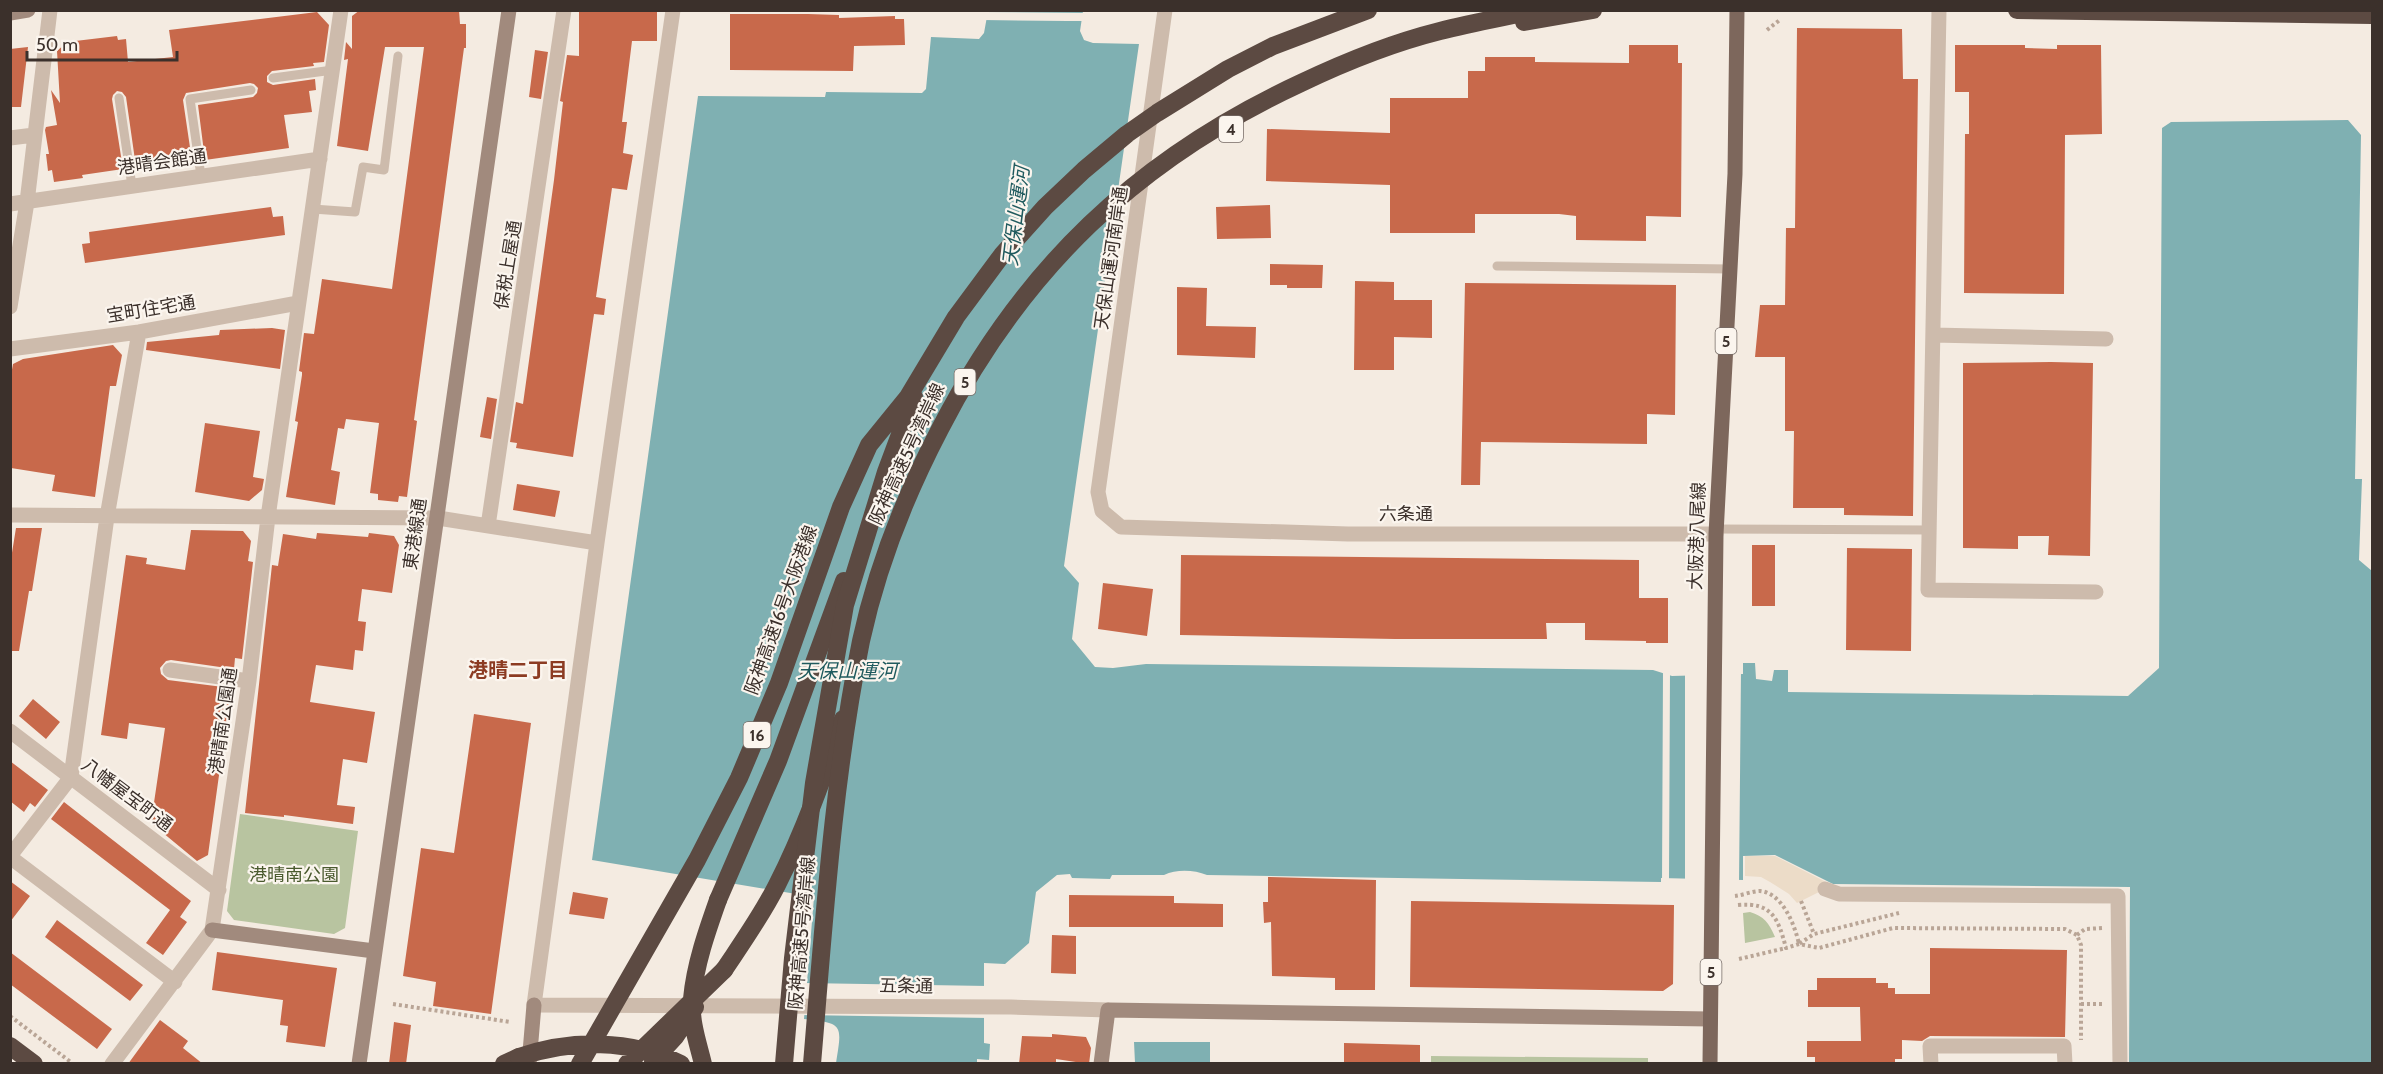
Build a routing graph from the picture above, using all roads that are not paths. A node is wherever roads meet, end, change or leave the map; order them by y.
1 (28, 10) edge
2 (50, 10) edge
3 (341, 10) edge
4 (509, 10) edge
5 (564, 10) edge
6 (673, 10) edge
7 (1165, 10) edge
8 (1347, 10) edge
9 (1368, 10) edge
10 (1537, 10) edge
11 (1593, 10) edge
12 (1737, 10) edge
13 (1939, 10) edge
14 (2017, 10) edge
15 (10, 13) edge
16 (2373, 15) edge
17 (398, 56) dead end
18 (333, 70) junction
19 (273, 78) dead end
20 (251, 90) dead end
21 (119, 98) dead end
22 (34, 135) junction
23 (10, 138) edge
24 (320, 159) junction
25 (201, 176) junction
26 (132, 186) junction
27 (27, 202) junction
28 (10, 204) edge
29 (313, 209) junction
30 (1497, 267) dead end
31 (1730, 269) junction
32 (298, 303) junction
33 (10, 307) edge
34 (139, 332) junction
35 (1933, 335) junction
36 (2106, 339) dead end
37 (10, 349) edge
38 (908, 397) junction
39 (1102, 511) joint
40 (10, 515) edge
41 (107, 517) junction
42 (268, 517) junction
43 (438, 518) junction
44 (488, 526) junction
45 (1930, 530) junction
46 (1716, 532) junction
47 (597, 543) junction
48 (2096, 592) dead end
49 (170, 670) dead end
50 (249, 681) junction
51 (10, 731) edge
52 (71, 777) junction
53 (10, 856) edge
54 (1825, 889) dead end
55 (219, 890) junction
56 (212, 930) junction
57 (374, 951) junction
58 (724, 970) junction
59 (175, 982) junction
60 (534, 1005) junction
61 (1108, 1010) junction
62 (1710, 1019) junction
63 (10, 1046) edge
64 (34, 1064) edge
65 (112, 1064) edge
66 (359, 1064) edge
67 (504, 1064) edge
68 (529, 1064) edge
69 (580, 1064) edge
70 (627, 1064) edge
71 (650, 1064) edge
72 (681, 1064) edge
73 (703, 1064) edge
74 (784, 1064) edge
75 (812, 1064) edge
76 (1101, 1064) edge
77 (1710, 1064) edge
78 (1930, 1064) edge
79 (2065, 1064) edge
80 (2120, 1064) edge

1 - 15 street
2 - 22 street
3 - 18 street, 港晴南公園通
4 - 43 street, 東港線通
5 - 44 street, 保税上屋通
6 - 47 street
7 - 39 street, 天保山運河南岸通
8 - 74 highway, 阪神高速5号湾岸線 / 5, bridge
9 - 38 highway, bridge
10 - 75 highway, 阪神高速5号湾岸線 / 5, bridge
11 - 58 highway, 4, bridge
12 - 31 main road, 大阪港八尾線 / 5
13 - 35 street
14 - 16 highway
17 - 29 lane
18 - 19 lane
18 - 24 street, 港晴南公園通
20 - 25 lane
21 - 26 lane
22 - 23 street
22 - 27 street
24 - 25 street, 港晴会館通
24 - 29 street, 港晴南公園通
25 - 26 street, 港晴会館通
26 - 27 street, 港晴会館通
27 - 28 street, 港晴会館通
27 - 33 street
29 - 32 street, 港晴南公園通
30 - 31 lane
31 - 46 main road, 大阪港八尾線 / 5
32 - 34 street, 宝町住宅通
32 - 42 street, 港晴南公園通
34 - 37 street, 宝町住宅通
34 - 41 street
35 - 36 street
35 - 45 street
38 - 69 highway, 阪神高速16号大阪港線 / 16, bridge
38 - 73 highway, bridge
39 - 46 street, 六条通
40 - 41 street
41 - 42 street
41 - 52 street
42 - 43 street
42 - 50 street, 港晴南公園通
43 - 44 street
43 - 57 street, 東港線通
44 - 47 street
45 - 46 lane
45 - 48 street
46 - 62 main road, 大阪港八尾線 / 5
47 - 60 street
49 - 50 street
50 - 55 street, 港晴南公園通
51 - 52 street, 八幡屋宝町通
52 - 53 street
52 - 55 street, 八幡屋宝町通
53 - 59 street
54 - 80 street
55 - 56 street, 港晴南公園通
56 - 57 street
56 - 59 street
57 - 66 street, 東港線通
58 - 70 highway, bridge
58 - 71 highway, bridge
59 - 65 street
60 - 61 street, 五条通
60 - 68 street
61 - 62 street
61 - 76 street
62 - 77 main road, 大阪港八尾線 / 5
63 - 64 highway
67 - 72 highway, bridge
78 - 79 street

